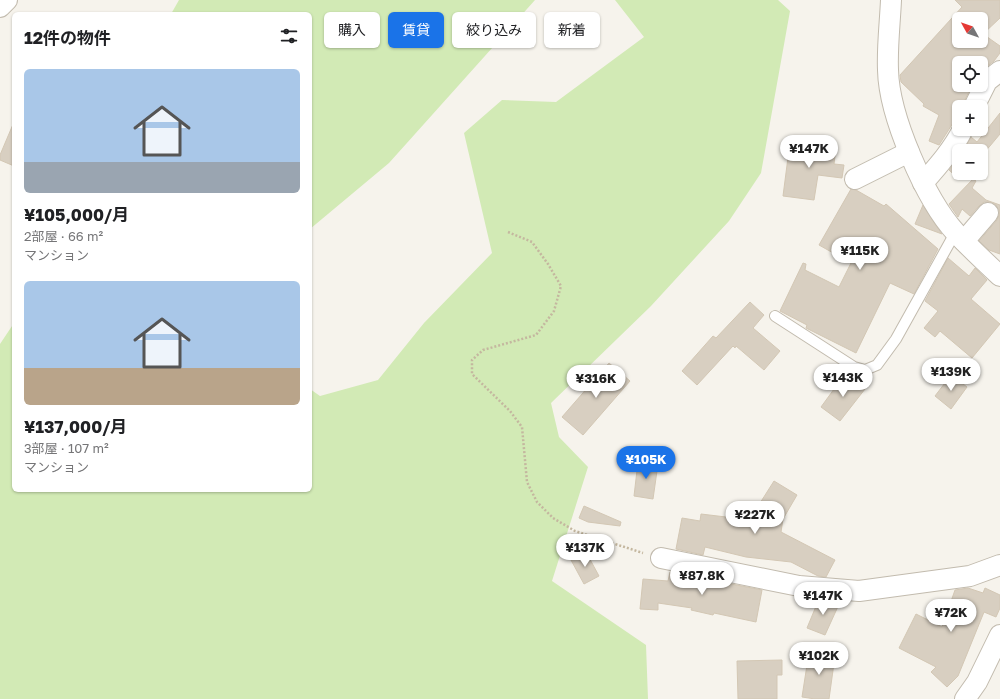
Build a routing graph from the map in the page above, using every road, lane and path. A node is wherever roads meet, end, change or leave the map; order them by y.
1 (7, 0) edge
2 (891, 0) edge
3 (0, 7) edge
4 (1000, 71) edge
5 (978, 100) edge
6 (960, 136) edge
7 (909, 152) junction
8 (855, 179) dead end
9 (923, 183) junction
10 (988, 213) dead end
11 (508, 232) dead end
12 (959, 237) junction
13 (1000, 276) edge
14 (775, 316) dead end
15 (661, 558) joint
16 (1000, 565) edge
17 (1000, 635) edge
18 (965, 699) edge

1 - 3 street
2 - 7 street
4 - 5 street
6 - 9 street
7 - 8 street
7 - 9 street
9 - 12 street
10 - 12 street
11 - 15 path
12 - 13 street
12 - 14 lane
15 - 16 street
17 - 18 street

